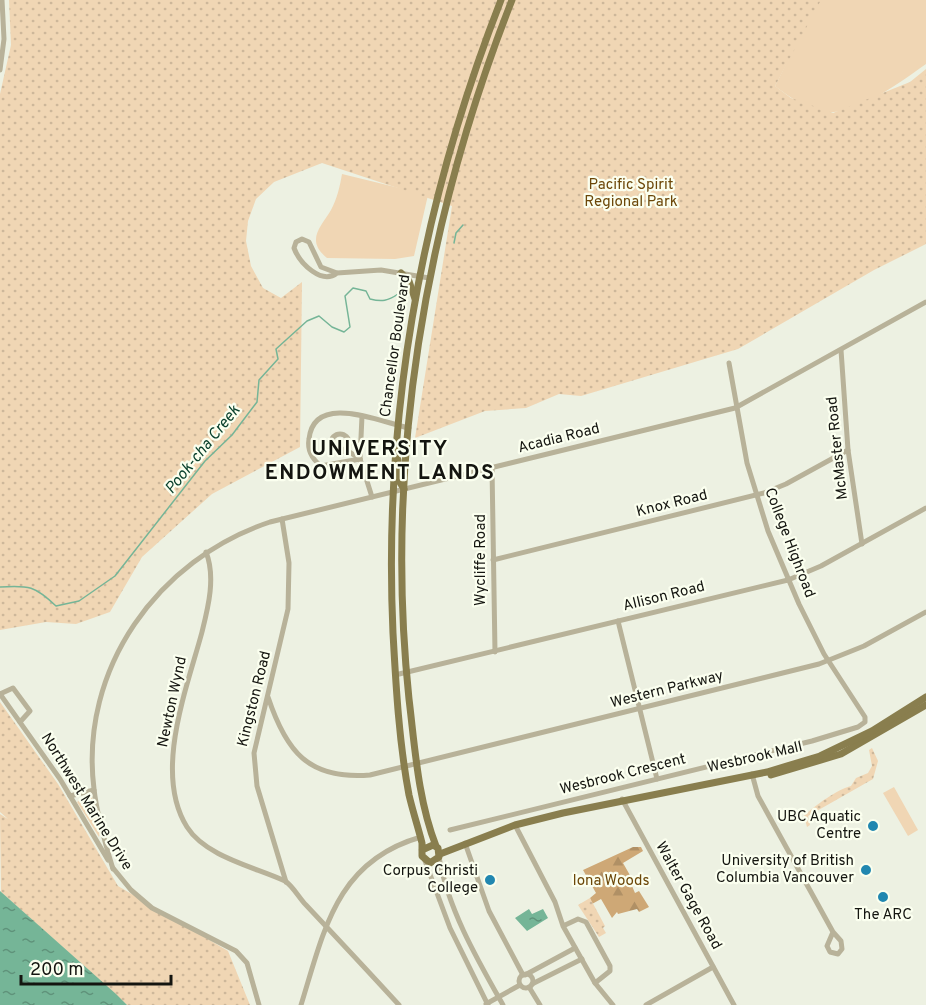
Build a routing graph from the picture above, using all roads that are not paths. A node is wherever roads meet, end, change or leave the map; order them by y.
1 (2, 0) edge
2 (501, 0) edge
3 (512, 0) edge
4 (0, 70) edge
5 (321, 267) junction
6 (316, 273) junction
7 (337, 273) junction
8 (401, 273) junction
9 (420, 276) junction
10 (429, 278) junction
11 (415, 300) junction
12 (926, 302) edge
13 (842, 350) junction
14 (729, 363) dead end
15 (735, 408) junction
16 (362, 416) junction
17 (398, 426) junction
18 (409, 428) junction
19 (396, 443) junction
20 (345, 449) dead end
21 (848, 450) junction
22 (360, 459) junction
23 (492, 467) junction
24 (404, 489) junction
25 (392, 492) junction
26 (756, 495) junction
27 (372, 497) junction
28 (926, 508) edge
29 (282, 519) junction
30 (862, 544) junction
31 (206, 552) junction
32 (493, 560) junction
33 (788, 580) junction
34 (926, 612) edge
35 (618, 621) junction
36 (495, 652) junction
37 (828, 661) junction
38 (407, 674) junction
39 (395, 675) junction
40 (0, 694) edge
41 (268, 697) junction
42 (926, 697) edge
43 (926, 705) edge
44 (640, 709) junction
45 (865, 717) joint
46 (20, 722) junction
47 (417, 764) junction
48 (404, 767) junction
49 (752, 777) junction
50 (657, 778) junction
51 (94, 790) junction
52 (70, 796) junction
53 (622, 799) junction
54 (515, 825) junction
55 (450, 830) dead end
56 (104, 834) junction
57 (421, 837) junction
58 (97, 842) junction
59 (465, 843) junction
60 (422, 850) junction
61 (438, 851) junction
62 (425, 861) junction
63 (113, 869) junction
64 (286, 882) junction
65 (325, 925) junction
66 (564, 926) junction
67 (833, 932) dead end
68 (575, 948) junction
69 (582, 959) junction
70 (713, 967) junction
71 (524, 975) junction
72 (595, 983) junction
73 (520, 985) junction
74 (531, 986) junction
75 (499, 997) junction
76 (487, 1004) edge
77 (260, 1005) edge
78 (301, 1005) edge
79 (399, 1005) edge
80 (503, 1005) edge
81 (540, 1005) edge
82 (614, 1005) edge
83 (646, 1005) edge
84 (734, 1005) edge

1 - 4 street
2 - 9 main road, Chancellor Boulevard
3 - 10 main road, Chancellor Boulevard
5 - 6 street
5 - 6 street
5 - 7 street
6 - 7 street
7 - 8 street
8 - 9 street
8 - 11 main road
9 - 10 street
9 - 11 main road, Chancellor Boulevard
10 - 18 main road, Chancellor Boulevard
11 - 17 main road, Chancellor Boulevard
12 - 13 street, Acadia Road
13 - 15 street, Acadia Road
13 - 21 street, McMaster Road
14 - 15 street, College Highroad
15 - 23 street, Acadia Road
15 - 26 street, College Highroad
16 - 17 street
16 - 22 street
16 - 22 street
17 - 18 street
17 - 19 main road, Chancellor Boulevard
18 - 24 main road, Chancellor Boulevard
19 - 24 main road
19 - 25 main road, Chancellor Boulevard
20 - 22 street
21 - 26 street, Knox Road
21 - 30 street, McMaster Road
22 - 27 street
23 - 24 street, Acadia Road
23 - 32 street, Wycliffe Road
24 - 25 street, Acadia Road
24 - 38 main road, Chancellor Boulevard
25 - 27 street, Acadia Road
25 - 39 main road, Chancellor Boulevard
26 - 32 street, Knox Road
26 - 33 street, College Highroad
27 - 29 street, Acadia Road
28 - 30 street, Allison Road
29 - 31 street, Acadia Road
29 - 41 street, Kingston Road
30 - 33 street, Allison Road
31 - 51 street, Acadia Road
31 - 64 street, Newton Wynd
32 - 36 street, Wycliffe Road
33 - 35 street, Allison Road
33 - 37 street, College Highroad
34 - 37 street, Western Parkway
35 - 36 street, Allison Road
35 - 44 street
36 - 38 street, Allison Road
37 - 44 street, Western Parkway
37 - 45 street, College Highroad
38 - 39 street, Allison Road
38 - 47 main road, Chancellor Boulevard
39 - 48 main road, Chancellor Boulevard
40 - 46 street, Northwest Marine Drive
40 - 46 street
41 - 48 street, Western Parkway
41 - 64 street, Kingston Road
42 - 49 main road, Wesbrook Mall
43 - 49 main road, Wesbrook Mall
44 - 47 street, Western Parkway
44 - 50 street
45 - 50 street, Wesbrook Crescent
46 - 52 street, Northwest Marine Drive
47 - 48 street, Western Parkway
47 - 61 main road, Chancellor Boulevard
48 - 57 main road, Chancellor Boulevard
49 - 53 main road, Wesbrook Mall
49 - 67 street
50 - 55 street, Wesbrook Crescent
51 - 52 street
51 - 56 street, Acadia Road
52 - 58 street, Northwest Marine Drive
53 - 54 main road, Wesbrook Mall
53 - 70 street, Walter Gage Road
54 - 59 main road, Wesbrook Mall
54 - 66 street
56 - 58 street
56 - 63 street, Acadia Road
57 - 60 main road, Chancellor Boulevard
57 - 65 street
58 - 63 street, Northwest Marine Drive
59 - 61 main road, Wesbrook Mall
59 - 71 street
60 - 61 main road
60 - 62 main road, Chancellor Boulevard
61 - 62 main road
61 - 75 street, Chancellor Boulevard
62 - 76 street
63 - 77 street, Northwest Marine Drive
64 - 65 street, Newton Wynd
65 - 78 street
65 - 79 street, Newton Wynd
66 - 68 street
66 - 72 street
68 - 69 street
68 - 71 street
69 - 72 street
69 - 74 street
70 - 83 street
70 - 84 street, Walter Gage Road
71 - 73 street
71 - 74 street
72 - 82 street
73 - 74 street
73 - 75 street
74 - 81 street
75 - 76 street
75 - 80 street, Chancellor Boulevard

